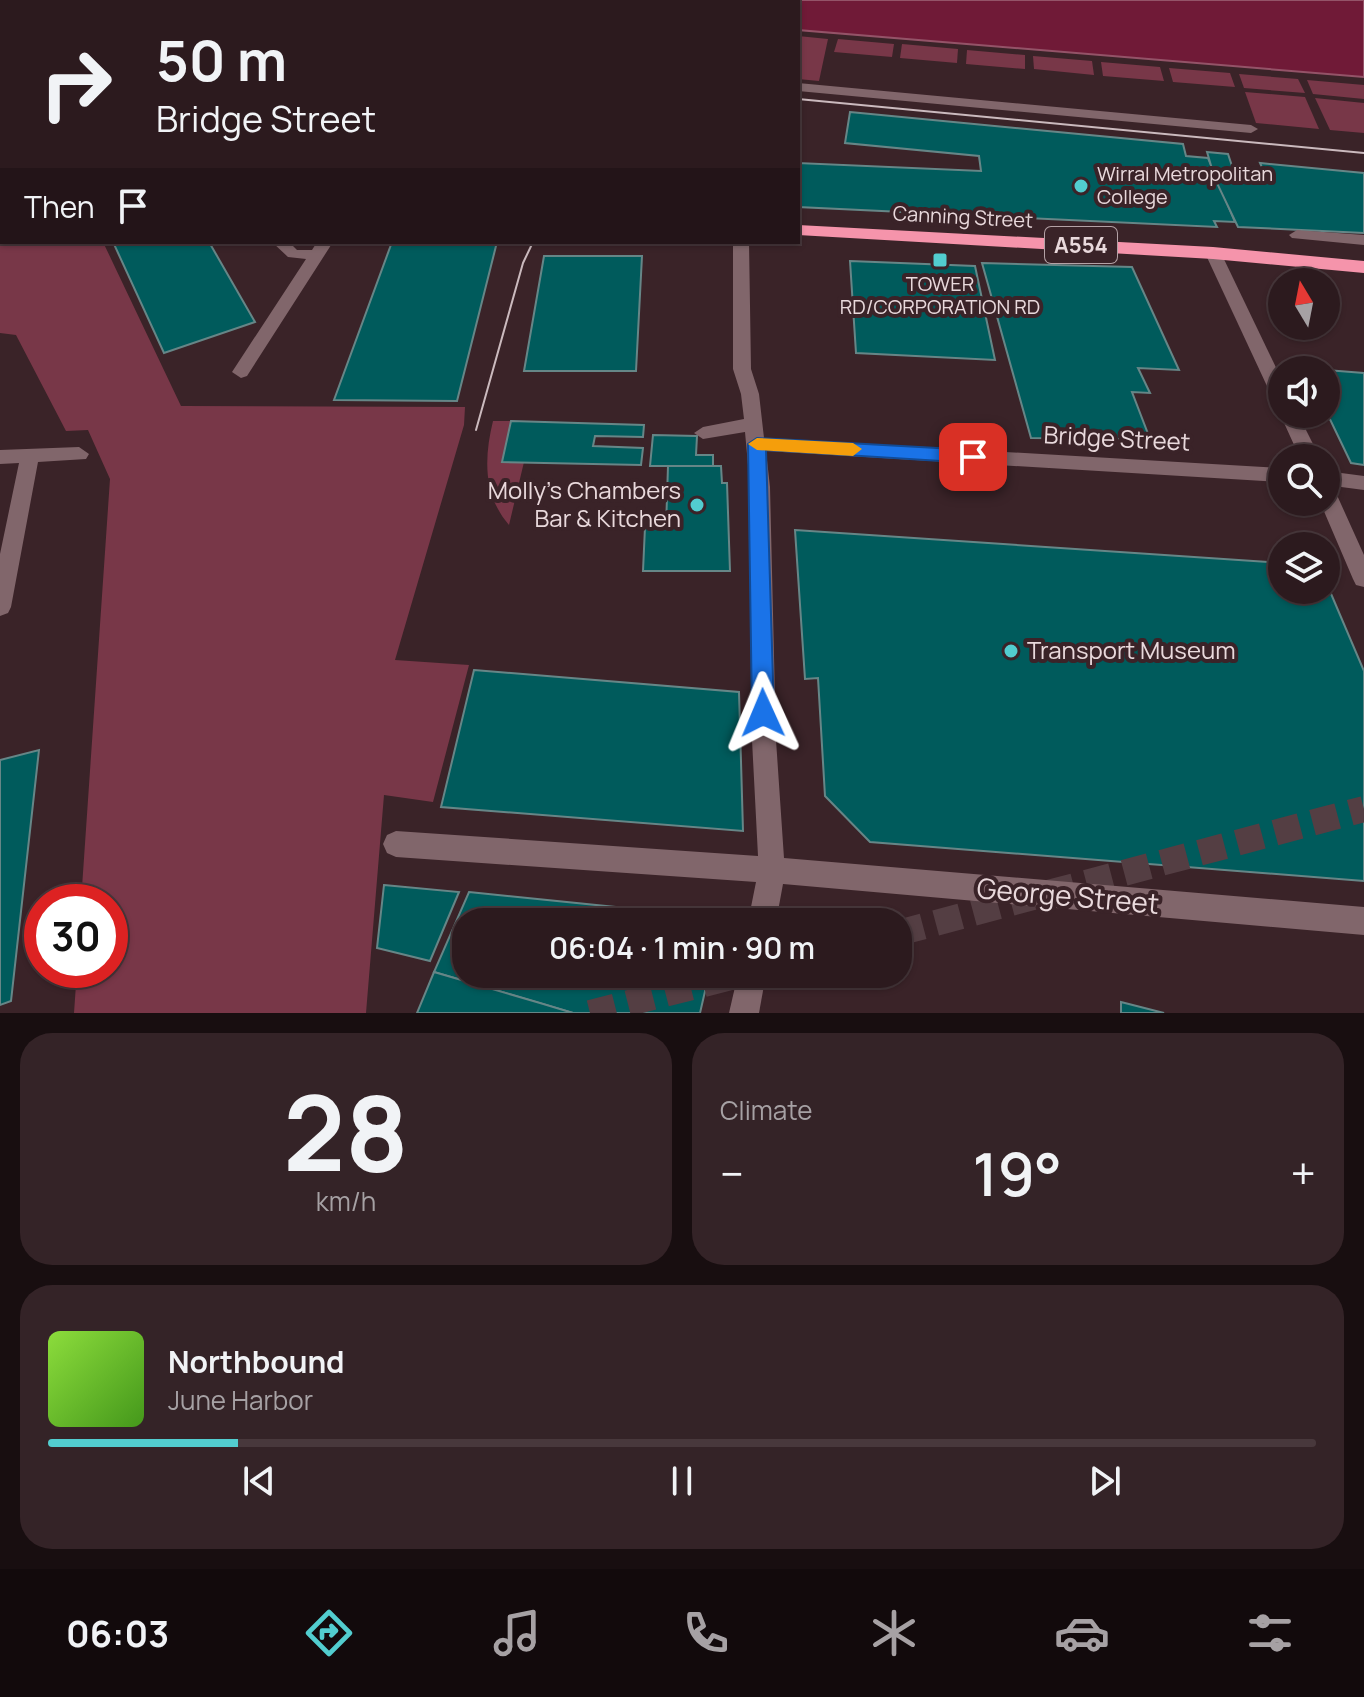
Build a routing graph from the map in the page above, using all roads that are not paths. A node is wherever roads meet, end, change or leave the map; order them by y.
1 (800, 87) edge
2 (1251, 129) dead end
3 (800, 230) edge
4 (1297, 235) dead end
5 (1364, 240) edge
6 (282, 244) edge
7 (741, 244) edge
8 (320, 248) edge
9 (1213, 253) junction
10 (1364, 267) edge
11 (1268, 369) edge
12 (241, 372) dead end
13 (703, 433) dead end
14 (755, 434) junction
15 (79, 454) dead end
16 (30, 456) junction
17 (0, 457) edge
18 (1268, 474) edge
19 (1340, 480) edge
20 (1364, 483) edge
21 (1336, 516) edge
22 (1364, 579) edge
23 (0, 607) edge
24 (396, 844) dead end
25 (772, 870) junction
26 (765, 908) edge
27 (1364, 921) edge
28 (749, 988) edge
29 (744, 1013) edge

1 - 2 street
3 - 9 highway, Canning Street / A554
4 - 5 street
6 - 8 street
7 - 14 street
8 - 12 street
9 - 10 highway, Canning Street / A554
9 - 11 street
13 - 14 street, Bridge Street
14 - 18 street, Bridge Street
14 - 25 street
15 - 16 street
16 - 17 street
16 - 23 street
19 - 20 street
21 - 22 street
24 - 25 street, George Street
25 - 26 street
25 - 27 street, George Street
28 - 29 street

